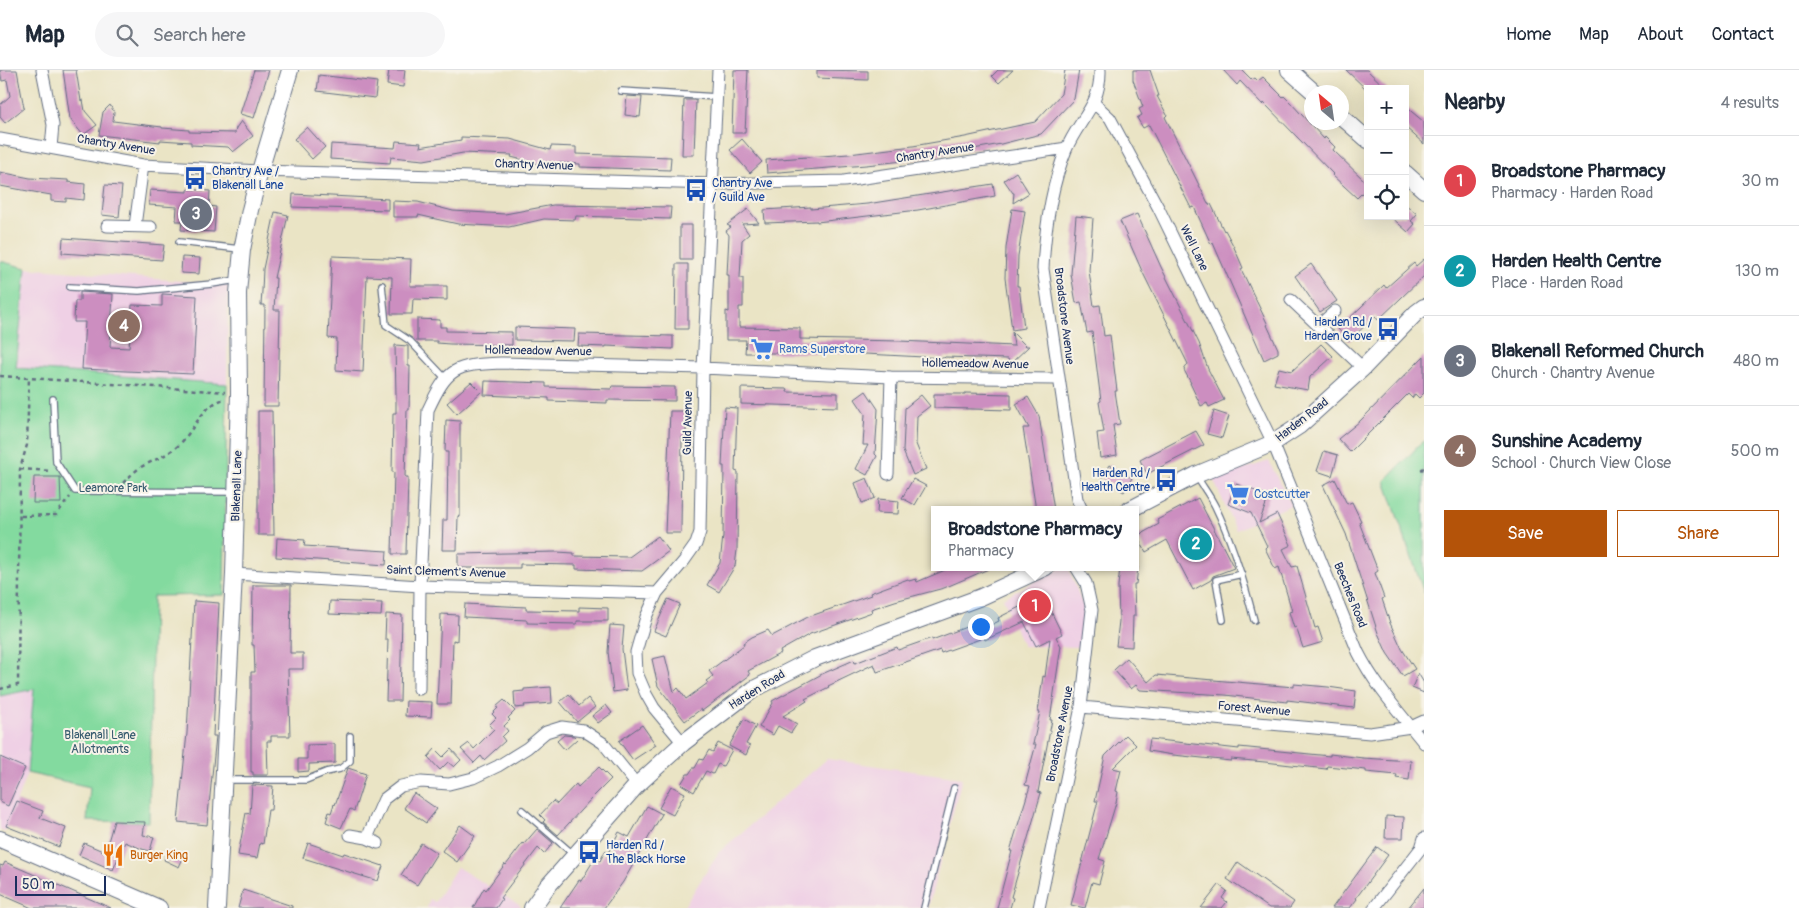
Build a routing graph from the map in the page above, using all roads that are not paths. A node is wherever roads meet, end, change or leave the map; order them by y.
1 (42, 70) edge
2 (290, 70) edge
3 (718, 70) edge
4 (1100, 70) edge
5 (1293, 72) edge
6 (1307, 85) edge
7 (621, 91) dead end
8 (717, 97) junction
9 (1094, 103) junction
10 (1349, 123) edge
11 (1364, 136) edge
12 (0, 139) edge
13 (51, 148) junction
14 (1067, 148) junction
15 (143, 165) junction
16 (260, 171) junction
17 (1407, 175) edge
18 (713, 184) junction
19 (1424, 190) edge
20 (107, 226) dead end
21 (135, 226) junction
22 (151, 227) dead end
23 (179, 242) dead end
24 (242, 250) junction
25 (240, 280) junction
26 (382, 285) dead end
27 (70, 287) dead end
28 (1291, 300) dead end
29 (1424, 307) edge
30 (1335, 311) dead end
31 (1318, 326) junction
32 (703, 368) junction
33 (1363, 368) junction
34 (891, 377) junction
35 (1058, 378) junction
36 (446, 379) junction
37 (54, 399) dead end
38 (1273, 443) junction
39 (888, 474) dead end
40 (1196, 475) junction
41 (236, 492) junction
42 (1080, 506) edge
43 (1136, 506) edge
44 (1037, 571) edge
45 (1078, 571) edge
46 (234, 574) junction
47 (1242, 574) junction
48 (420, 586) junction
49 (657, 593) junction
50 (1223, 620) dead end
51 (1254, 620) dead end
52 (419, 689) dead end
53 (1080, 706) junction
54 (1424, 721) edge
55 (1411, 727) junction
56 (350, 736) dead end
57 (1424, 743) edge
58 (683, 744) junction
59 (224, 780) junction
60 (637, 785) junction
61 (954, 788) dead end
62 (522, 810) dead end
63 (350, 835) dead end
64 (367, 838) junction
65 (1424, 838) edge
66 (0, 839) edge
67 (378, 843) dead end
68 (575, 855) junction
69 (154, 907) edge
70 (217, 908) edge
71 (532, 908) edge
72 (924, 908) edge
73 (1039, 908) edge
74 (1374, 908) edge

1 - 13 street
2 - 16 street, Blakenall Lane
3 - 8 street, Guild Avenue
4 - 9 street
5 - 6 street
7 - 8 lane
8 - 18 street, Guild Avenue
9 - 14 street, Broadstone Avenue
9 - 38 street, Well Lane
10 - 11 street
12 - 13 street, Chantry Avenue
13 - 15 street, Chantry Avenue
14 - 18 street, Chantry Avenue
14 - 35 street, Broadstone Avenue
15 - 16 street, Chantry Avenue
15 - 21 street
16 - 18 street, Chantry Avenue
16 - 24 street, Blakenall Lane
17 - 19 street
18 - 32 street, Guild Avenue
20 - 21 street
21 - 22 street
23 - 24 lane
24 - 25 street, Blakenall Lane
25 - 27 lane
25 - 41 street, Blakenall Lane
26 - 36 lane
28 - 31 street
29 - 33 street, Harden Road
30 - 31 street
31 - 33 street
32 - 34 street, Hollemeadow Avenue
32 - 36 street, Hollemeadow Avenue
32 - 49 street, Guild Avenue
33 - 38 street, Harden Road
34 - 35 street, Hollemeadow Avenue
34 - 39 street
35 - 42 street, Broadstone Avenue
36 - 48 street, Hollemeadow Avenue
37 - 41 lane
38 - 40 street, Harden Road
38 - 55 street, Beeches Road
40 - 43 street, Harden Road
40 - 47 lane
41 - 46 street, Blakenall Lane
44 - 58 street, Harden Road
45 - 53 street, Broadstone Avenue
46 - 48 street, Saint Clement's Avenue
46 - 59 street, Blakenall Lane
47 - 50 lane
47 - 51 lane
48 - 49 street, Saint Clement's Avenue
48 - 52 street, Hollemeadow Avenue
49 - 58 street, Guild Avenue
53 - 55 street, Forest Avenue
53 - 73 street, Broadstone Avenue
54 - 55 street, Forest Avenue
55 - 57 street, Beeches Road
56 - 59 lane
58 - 60 street, Harden Road
59 - 70 street, Blakenall Lane
60 - 64 street
60 - 68 street, Harden Road
61 - 72 lane
62 - 68 lane
63 - 64 street
64 - 67 street
65 - 74 street
66 - 69 street
68 - 71 street, Harden Road

